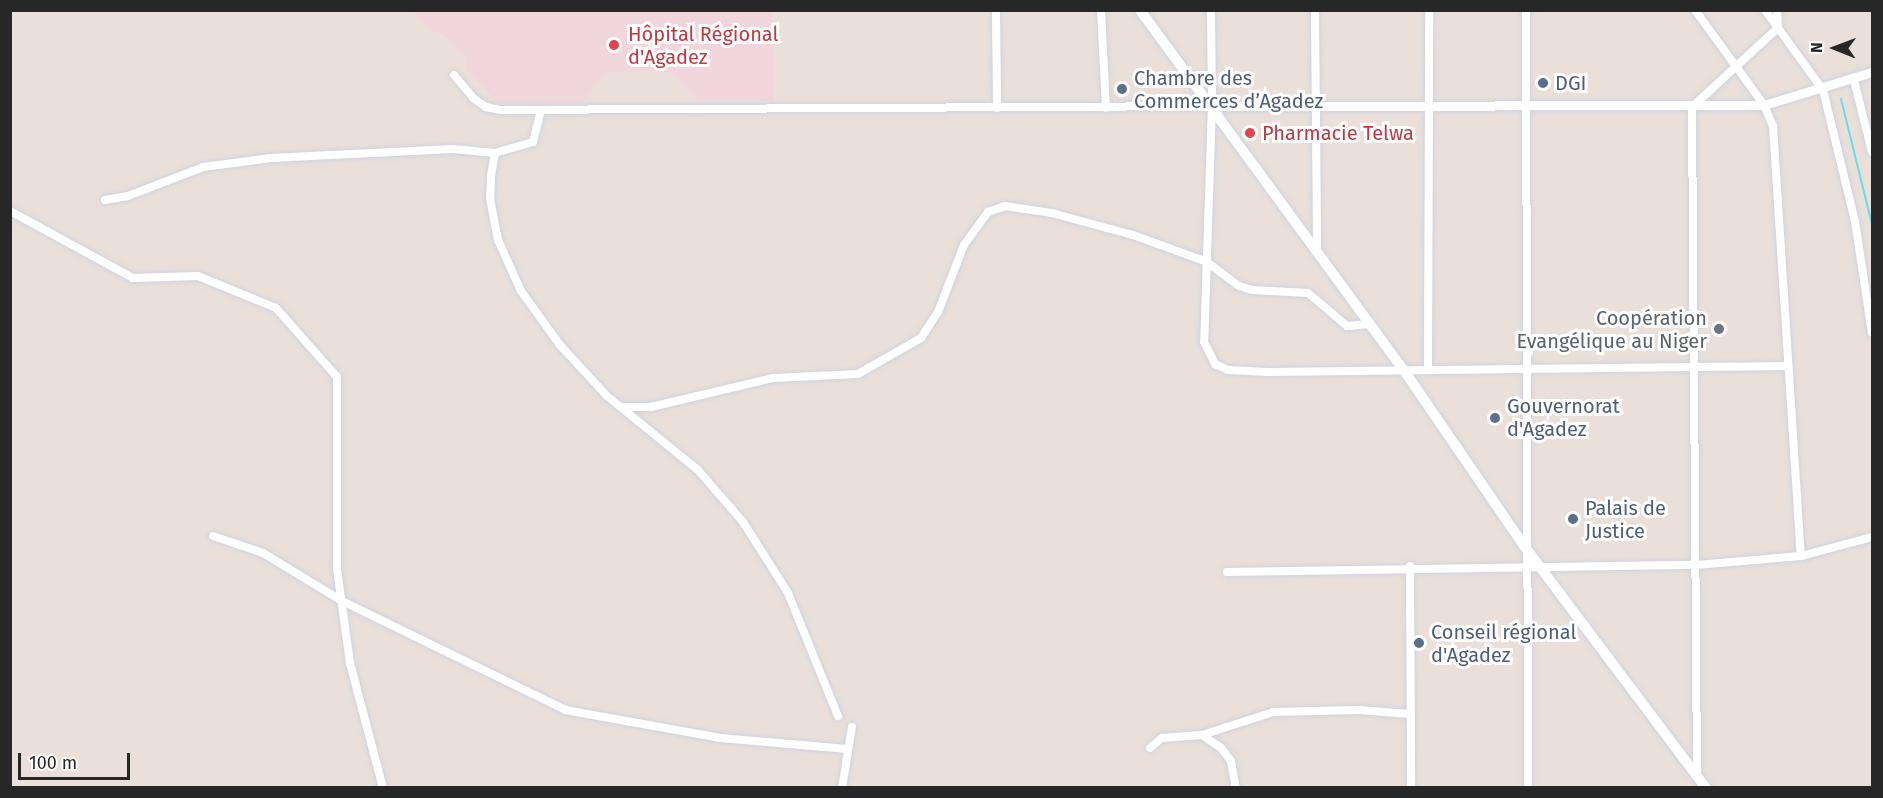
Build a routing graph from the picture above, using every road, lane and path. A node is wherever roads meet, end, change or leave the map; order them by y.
1 (996, 10) edge
2 (1101, 10) edge
3 (1140, 10) edge
4 (1211, 10) edge
5 (1315, 10) edge
6 (1429, 10) edge
7 (1527, 10) edge
8 (1695, 10) edge
9 (1765, 10) edge
10 (1778, 10) edge
11 (1778, 28) junction
12 (1734, 64) junction
13 (1872, 72) edge
14 (454, 75) dead end
15 (1854, 80) junction
16 (1823, 90) junction
17 (1764, 105) junction
18 (1212, 106) junction
19 (1316, 106) junction
20 (1431, 106) junction
21 (1692, 106) junction
22 (1528, 107) junction
23 (997, 108) junction
24 (1106, 108) junction
25 (541, 110) junction
26 (1872, 152) edge
27 (495, 153) junction
28 (105, 200) dead end
29 (10, 211) edge
30 (1317, 251) junction
31 (1207, 262) junction
32 (1370, 324) junction
33 (1872, 333) edge
34 (1693, 365) junction
35 (1526, 366) junction
36 (1787, 366) junction
37 (1428, 367) junction
38 (1403, 369) junction
39 (621, 407) junction
40 (213, 536) dead end
41 (1872, 537) edge
42 (1525, 547) junction
43 (1801, 556) junction
44 (1526, 565) junction
45 (1410, 566) junction
46 (1539, 566) junction
47 (1696, 566) junction
48 (1227, 572) dead end
49 (342, 601) junction
50 (1411, 714) junction
51 (838, 716) dead end
52 (852, 727) dead end
53 (1202, 735) junction
54 (848, 748) junction
55 (1150, 748) dead end
56 (1697, 775) junction
57 (383, 788) edge
58 (842, 788) edge
59 (1236, 788) edge
60 (1411, 788) edge
61 (1528, 788) edge
62 (1706, 788) edge

1 - 23 street
2 - 24 street
3 - 18 main road
4 - 18 street
5 - 19 street
6 - 20 street
7 - 22 street
8 - 12 street
9 - 11 street
10 - 11 street
11 - 12 street
11 - 16 street
12 - 17 street
12 - 21 street
13 - 15 street
14 - 25 street
15 - 16 street
15 - 26 street
16 - 17 street
16 - 33 street
17 - 21 street
17 - 36 street
18 - 19 street
18 - 24 street
18 - 30 main road
18 - 31 street
19 - 20 street
19 - 30 street
20 - 22 street
20 - 37 street
21 - 22 street
21 - 34 street
22 - 35 street
23 - 24 street
23 - 25 street
25 - 27 street
27 - 28 street
27 - 39 street
29 - 49 street
30 - 32 main road
31 - 32 street
31 - 38 street
31 - 39 street
32 - 38 main road
34 - 35 street
34 - 36 street
34 - 47 street
35 - 37 street
35 - 42 street
36 - 43 street
37 - 38 street
38 - 42 main road
39 - 51 street
40 - 49 street
41 - 43 street
42 - 44 street
42 - 46 main road
43 - 47 street
44 - 45 street
44 - 46 street
44 - 61 street
45 - 48 street
45 - 50 street
46 - 47 street
46 - 56 main road
47 - 56 street
49 - 54 street
49 - 57 street
50 - 53 street
50 - 60 street
52 - 54 street
53 - 55 street
53 - 59 street
54 - 58 street
56 - 62 main road

